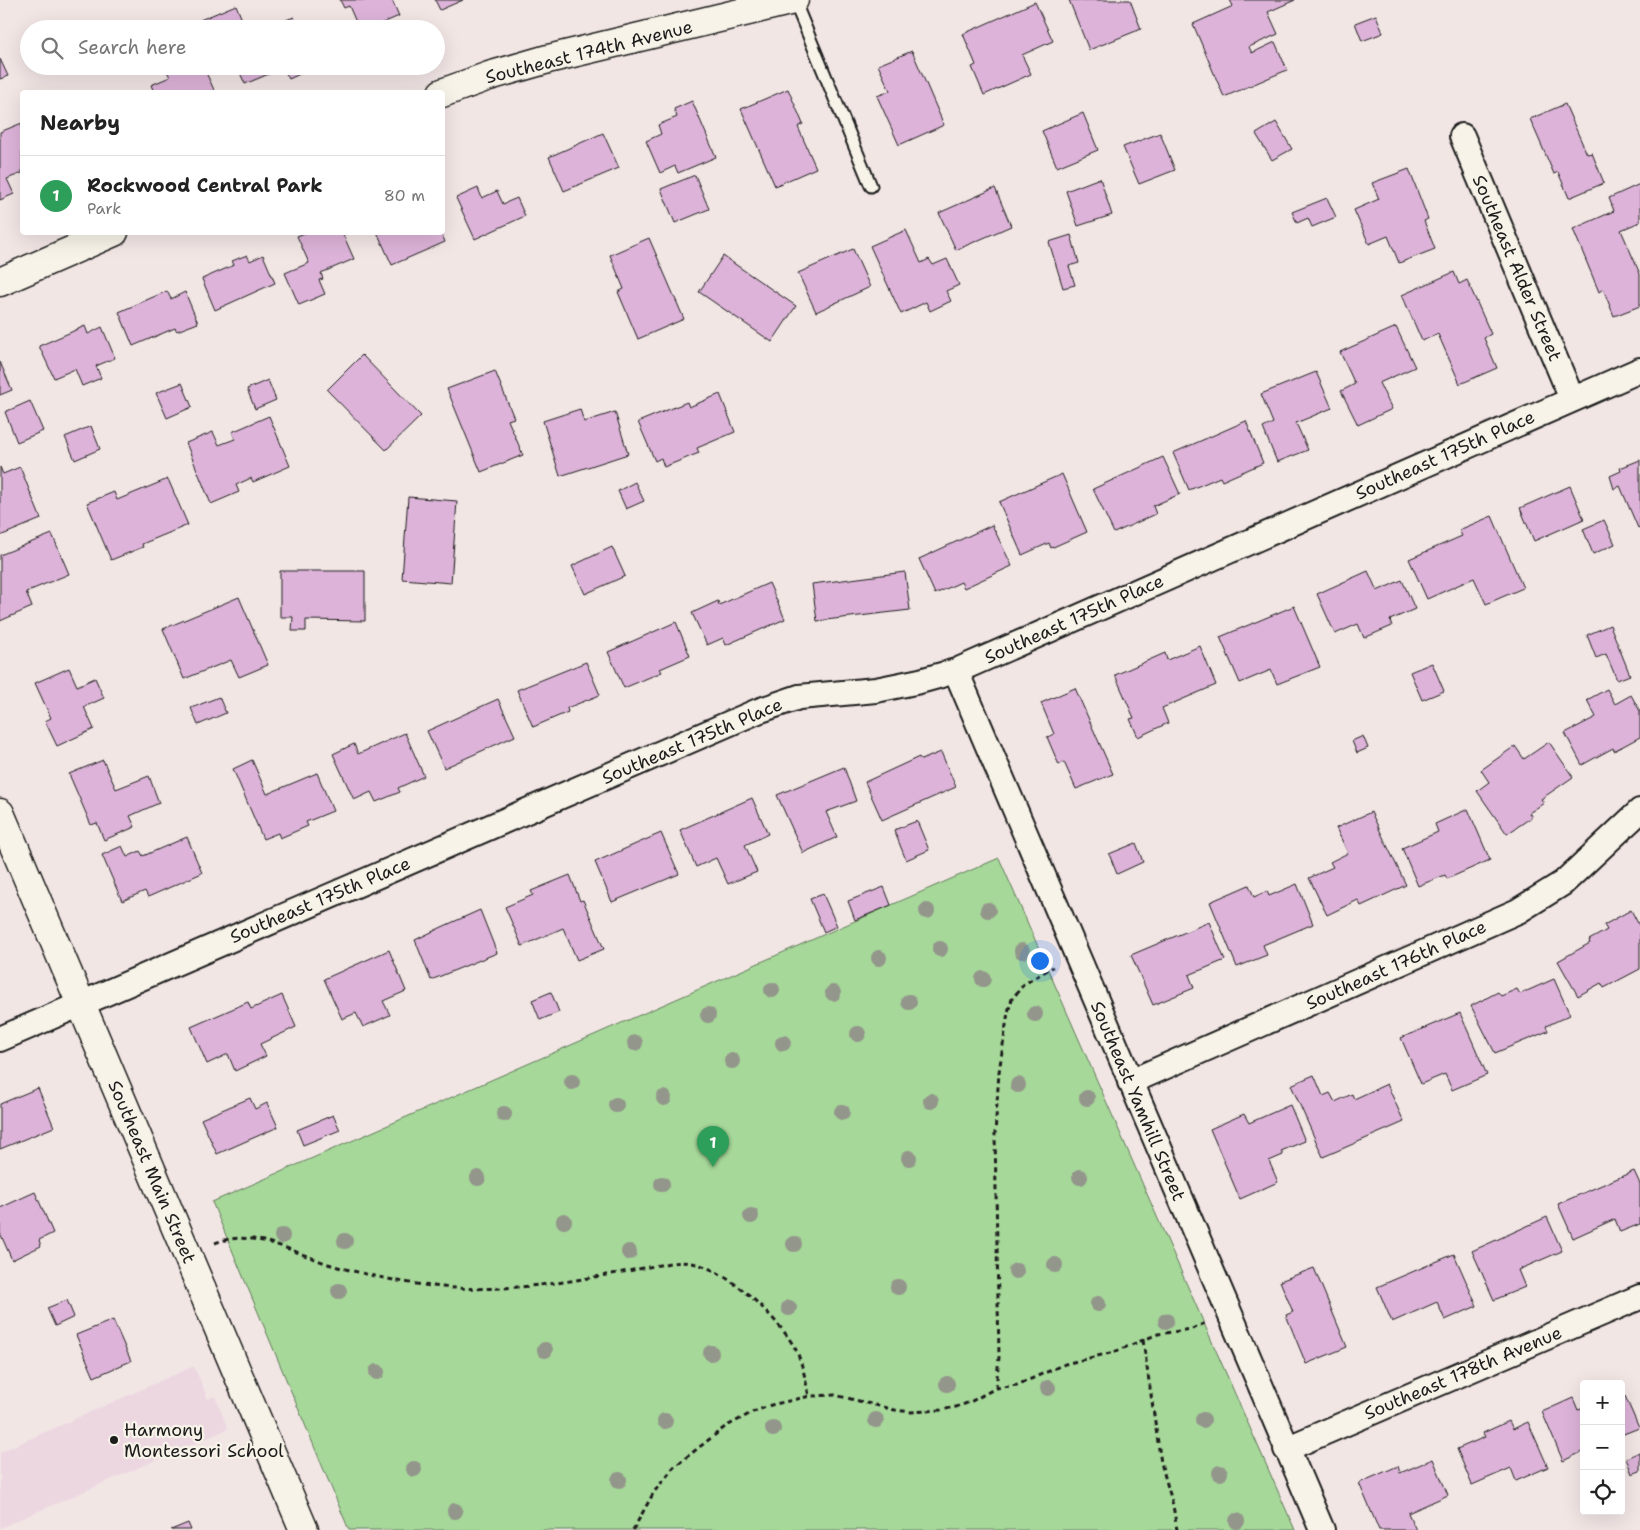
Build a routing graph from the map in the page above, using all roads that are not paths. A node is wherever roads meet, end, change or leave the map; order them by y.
1 (794, 0) edge
2 (445, 92) edge
3 (1462, 136) dead end
4 (871, 186) dead end
5 (107, 235) edge
6 (0, 282) edge
7 (1640, 370) edge
8 (1572, 399) junction
9 (956, 671) junction
10 (1640, 812) edge
11 (0, 813) edge
12 (80, 1004) junction
13 (0, 1038) edge
14 (1130, 1082) junction
15 (1640, 1297) edge
16 (1286, 1449) junction
17 (304, 1530) edge
18 (1322, 1530) edge

1 - 2 street, Southeast 174th Avenue
1 - 4 lane
3 - 8 street, Southeast Alder Street
5 - 6 street
7 - 8 street, Southeast 175th Place
8 - 9 street, Southeast 175th Place
9 - 12 street, Southeast 175th Place
9 - 14 street, Southeast Yamhill Street
10 - 14 street, Southeast 176th Place
11 - 12 street, Southeast Main Street
12 - 13 street, Southeast 175th Place
12 - 17 street, Southeast Main Street
14 - 16 street, Southeast Yamhill Street
15 - 16 street, Southeast 178th Avenue
16 - 18 street, Southeast Yamhill Street

